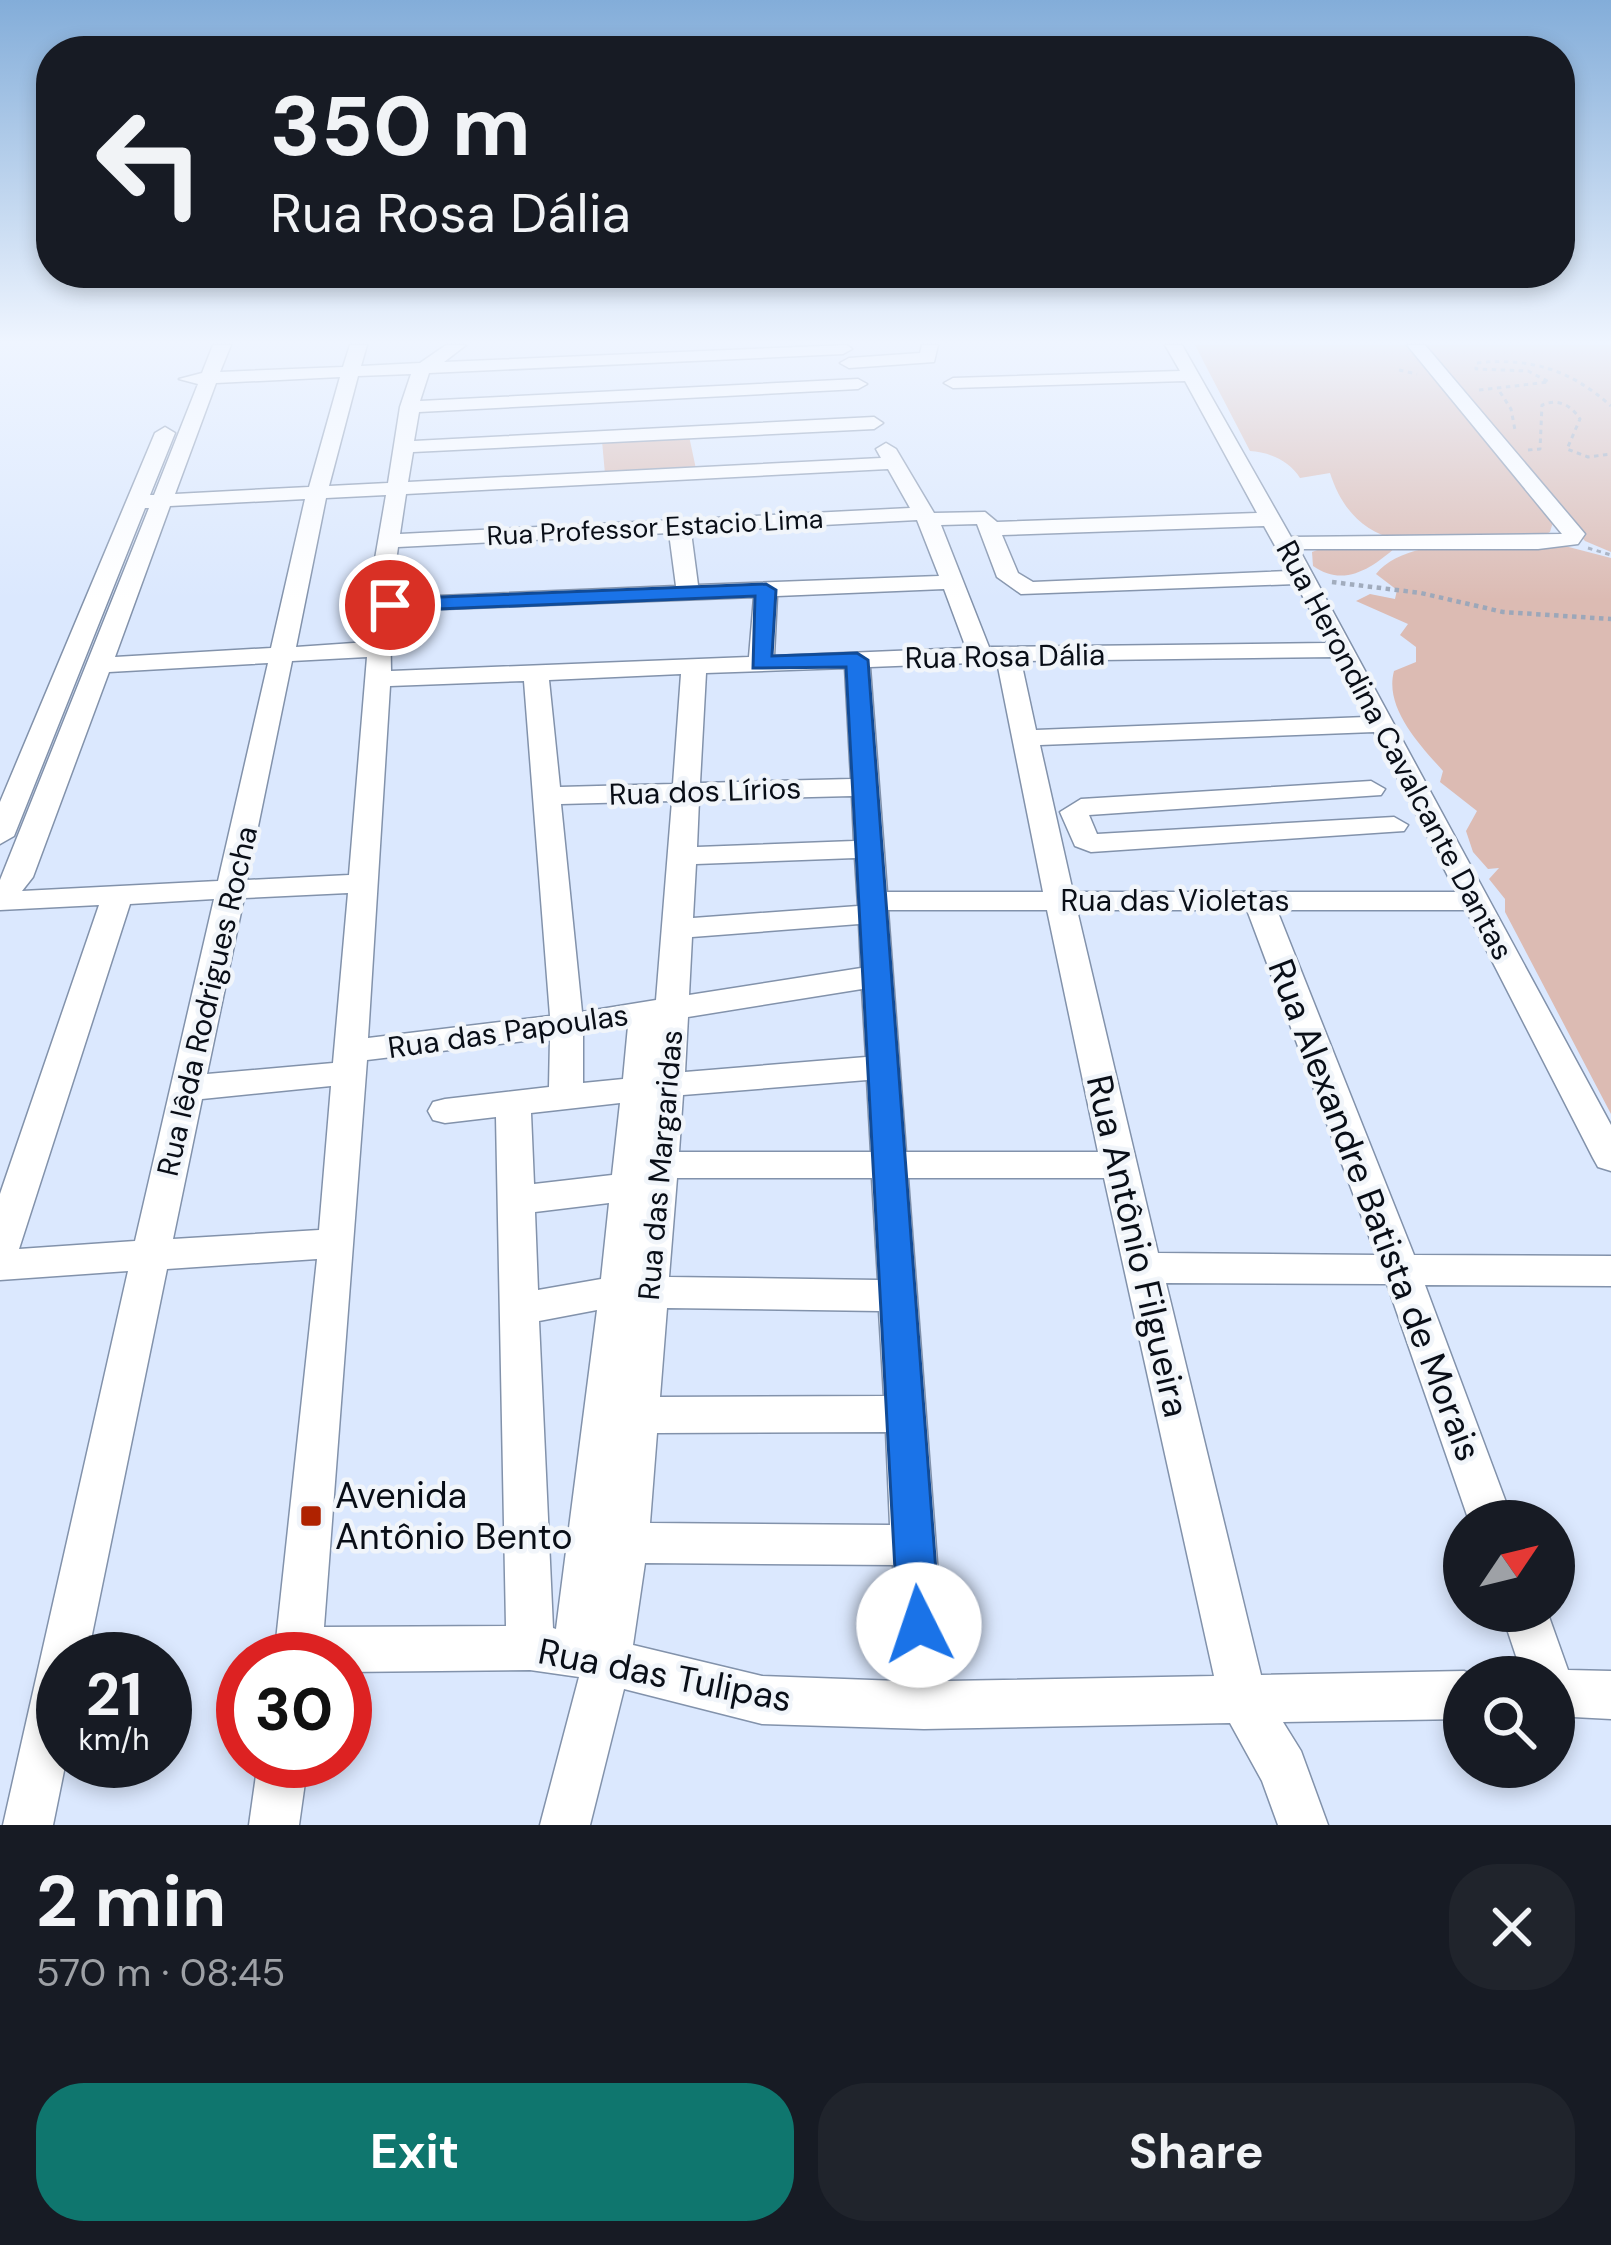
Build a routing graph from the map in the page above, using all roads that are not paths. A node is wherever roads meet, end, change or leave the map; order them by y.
1 (177, 430) edge
2 (334, 430) edge
3 (411, 430) edge
4 (589, 430) edge
5 (718, 430) edge
6 (877, 430) edge
7 (1221, 430) edge
8 (1487, 430) edge
9 (700, 431) junction
10 (590, 437) junction
11 (408, 447) junction
12 (892, 463) junction
13 (710, 473) junction
14 (593, 478) junction
15 (402, 489) junction
16 (317, 493) junction
17 (148, 501) junction
18 (636, 502) junction
19 (924, 517) junction
20 (1271, 519) junction
21 (986, 522) junction
22 (679, 525) junction
23 (394, 541) junction
24 (1284, 543) junction
25 (1303, 577) junction
26 (955, 582) junction
27 (766, 590) junction
28 (688, 593) junction
29 (384, 605) junction
30 (1344, 650) junction
31 (283, 654) junction
32 (994, 655) junction
33 (857, 660) junction
34 (379, 664) junction
35 (761, 664) junction
36 (98, 665) junction
37 (694, 667) junction
38 (536, 673) junction
39 (1380, 724) junction
40 (1025, 738) junction
41 (866, 787) junction
42 (1371, 789) dead end
43 (687, 791) junction
44 (544, 796) junction
45 (1060, 825) junction
46 (1394, 825) dead end
47 (0, 836) edge
48 (870, 849) junction
49 (682, 856) junction
50 (363, 883) junction
51 (233, 888) junction
52 (118, 894) junction
53 (1060, 899) junction
54 (0, 900) edge
55 (1258, 900) junction
56 (1477, 901) junction
57 (874, 908) junction
58 (676, 929) junction
59 (878, 976) junction
60 (659, 1010) junction
61 (567, 1025) junction
62 (350, 1062) junction
63 (884, 1067) junction
64 (652, 1087) junction
65 (188, 1088) junction
66 (566, 1096) junction
67 (513, 1103) junction
68 (445, 1112) dead end
69 (1611, 1158) edge
70 (890, 1165) junction
71 (1119, 1165) junction
72 (645, 1176) junction
73 (516, 1200) junction
74 (337, 1243) junction
75 (0, 1249) edge
76 (150, 1255) junction
77 (0, 1265) edge
78 (1144, 1268) junction
79 (1400, 1268) junction
80 (1611, 1271) edge
81 (634, 1291) junction
82 (898, 1296) junction
83 (519, 1310) junction
84 (905, 1414) junction
85 (638, 1415) junction
86 (1483, 1500) edge
87 (626, 1543) junction
88 (913, 1545) junction
89 (69, 1632) edge
90 (300, 1632) edge
91 (571, 1654) junction
92 (372, 1655) edge
93 (1575, 1694) edge
94 (1443, 1695) edge
95 (1611, 1695) edge
96 (1243, 1700) junction
97 (924, 1706) junction
98 (36, 1787) edge
99 (279, 1788) edge
100 (28, 1825) edge
101 (274, 1825) edge
102 (566, 1825) edge
103 (1303, 1825) edge

1 - 17 street
2 - 16 street, Rua Iêda Rodrigues Rocha
3 - 11 street
4 - 10 street
5 - 9 street
6 - 12 street, Rua Antônio Filgueira
7 - 20 street, Rua Herondina Cavalcante Dantas
8 - 24 street
9 - 10 street
9 - 13 street
10 - 11 street
10 - 14 street
11 - 15 street
12 - 13 street
12 - 19 street, Rua Antônio Filgueira
13 - 18 street
14 - 15 street
14 - 18 street
15 - 16 street
15 - 23 street
16 - 17 street
16 - 31 street, Rua Iêda Rodrigues Rocha
17 - 36 street
17 - 47 street
18 - 22 street, Rua Professor Estacio Lima
18 - 23 street, Rua Professor Estacio Lima
19 - 21 street, Rua Professor Estacio Lima
19 - 22 street, Rua Professor Estacio Lima
19 - 26 street, Rua Antônio Filgueira
20 - 21 street, Rua Professor Estacio Lima
20 - 24 street, Rua Herondina Cavalcante Dantas
21 - 25 street
22 - 28 street
23 - 29 street
24 - 25 street, Rua Herondina Cavalcante Dantas
25 - 30 street, Rua Herondina Cavalcante Dantas
26 - 27 street
26 - 32 street, Rua Antônio Filgueira
27 - 28 street
27 - 35 street
28 - 29 street
29 - 34 street
30 - 32 street, Rua Rosa Dália
30 - 39 street, Rua Herondina Cavalcante Dantas
31 - 34 street, Rua Rosa Dália
31 - 36 street, Rua Rosa Dália
31 - 51 street, Rua Iêda Rodrigues Rocha
32 - 33 street, Rua Rosa Dália
32 - 40 street, Rua Antônio Filgueira
33 - 35 street, Rua Rosa Dália
33 - 41 street
34 - 38 street, Rua Rosa Dália
34 - 50 street
35 - 37 street, Rua Rosa Dália
36 - 54 street
37 - 38 street, Rua Rosa Dália
37 - 43 street, Rua das Margaridas
38 - 44 street
39 - 40 street
39 - 56 street, Rua Herondina Cavalcante Dantas
40 - 45 street, Rua Antônio Filgueira
41 - 43 street, Rua dos Lírios
41 - 48 street
42 - 45 street
43 - 44 street, Rua dos Lírios
43 - 49 street, Rua das Margaridas
44 - 61 street
45 - 46 street
45 - 53 street, Rua Antônio Filgueira
48 - 49 street
48 - 57 street
49 - 58 street, Rua das Margaridas
50 - 51 street
50 - 62 street
51 - 52 street
51 - 65 street, Rua Iêda Rodrigues Rocha
52 - 54 street
52 - 75 street
53 - 55 street, Rua das Violetas
53 - 57 street, Rua das Violetas
53 - 71 street, Rua Antônio Filgueira
55 - 56 street, Rua das Violetas
55 - 79 street, Rua Alexandre Batista de Morais
56 - 69 street, Rua Herondina Cavalcante Dantas
57 - 58 street, Rua das Violetas
57 - 59 street
58 - 60 street, Rua das Margaridas
59 - 60 street, Rua das Papoulas
59 - 63 street
60 - 61 street, Rua das Papoulas
60 - 64 street, Rua das Margaridas
61 - 62 street, Rua das Papoulas
61 - 66 street
62 - 65 street, Rua das Papoulas
62 - 74 street
63 - 64 street
63 - 70 street
64 - 66 street
64 - 72 street, Rua das Margaridas
65 - 76 street, Rua Iêda Rodrigues Rocha
66 - 67 street
67 - 68 street
67 - 73 street
70 - 71 street
70 - 72 street
70 - 82 street
71 - 78 street, Rua Antônio Filgueira
72 - 73 street
72 - 81 street, Rua das Margaridas
73 - 83 street
74 - 76 street
74 - 90 street
76 - 77 street
76 - 89 street, Rua Iêda Rodrigues Rocha
78 - 79 street
78 - 96 street, Rua Antônio Filgueira
79 - 80 street
79 - 86 street, Rua Alexandre Batista de Morais
81 - 82 street
81 - 83 street
81 - 85 street, Rua das Margaridas
81 - 91 street, Rua das Margaridas
82 - 84 street
83 - 91 street
84 - 85 street
84 - 88 street
85 - 87 street, Rua das Margaridas
87 - 88 street
87 - 91 street, Rua das Margaridas
88 - 97 street
91 - 92 street, Rua das Tulipas
91 - 97 street, Rua das Tulipas
91 - 102 street
93 - 95 street
94 - 96 street, Rua das Tulipas
96 - 97 street, Rua das Tulipas
96 - 103 street, Rua Antônio Filgueira
98 - 100 street, Rua Iêda Rodrigues Rocha
99 - 101 street

